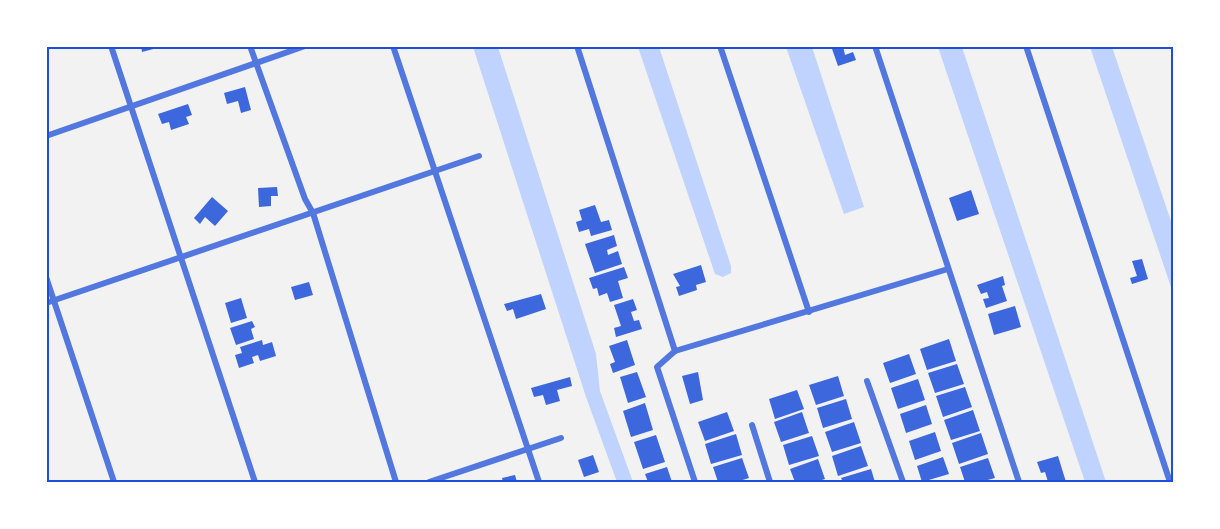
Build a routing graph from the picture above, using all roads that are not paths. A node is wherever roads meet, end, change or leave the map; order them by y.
1 (111, 46) edge
2 (250, 46) edge
3 (306, 46) edge
4 (393, 46) edge
5 (577, 46) edge
6 (720, 46) edge
7 (875, 46) edge
8 (1026, 46) edge
9 (256, 63) junction
10 (131, 107) junction
11 (46, 136) edge
12 (479, 156) dead end
13 (434, 171) junction
14 (313, 213) junction
15 (181, 257) junction
16 (948, 269) junction
17 (46, 277) edge
18 (54, 301) junction
19 (46, 303) edge
20 (809, 312) junction
21 (675, 351) junction
22 (867, 381) dead end
23 (752, 425) dead end
24 (561, 438) dead end
25 (528, 448) junction
26 (114, 483) edge
27 (255, 483) edge
28 (396, 483) edge
29 (429, 483) edge
30 (539, 483) edge
31 (695, 483) edge
32 (770, 483) edge
33 (903, 483) edge
34 (1019, 483) edge
35 (1170, 483) edge

1 - 10 street
2 - 9 street
3 - 9 street
4 - 13 street
5 - 21 street
6 - 20 street
7 - 16 street
8 - 35 street
9 - 10 street
9 - 14 street
10 - 11 street
10 - 15 street
12 - 13 street
13 - 14 street
13 - 25 street
14 - 15 street
14 - 28 street
15 - 18 street
15 - 27 street
16 - 20 street
16 - 34 street
17 - 18 street
18 - 19 street
18 - 26 street
20 - 21 street
21 - 31 street
22 - 33 street
23 - 32 street
24 - 25 street
25 - 29 street
25 - 30 street

